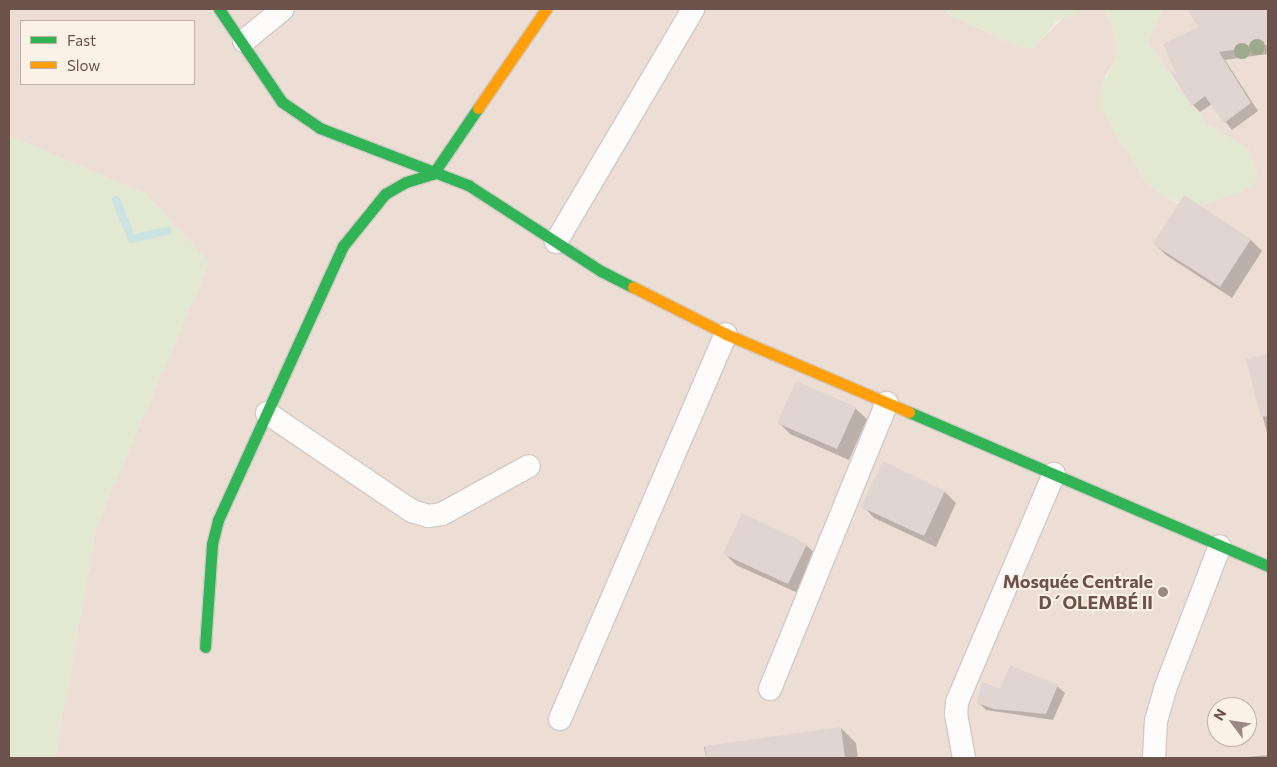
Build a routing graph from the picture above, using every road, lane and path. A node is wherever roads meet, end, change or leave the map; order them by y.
1 (219, 9) edge
2 (283, 9) edge
3 (546, 9) edge
4 (693, 9) edge
5 (244, 41) junction
6 (433, 174) junction
7 (556, 242) junction
8 (726, 334) junction
9 (887, 403) junction
10 (267, 413) junction
11 (529, 466) dead end
12 (1054, 474) junction
13 (1220, 546) junction
14 (1268, 566) edge
15 (205, 647) dead end
16 (770, 689) dead end
17 (560, 719) dead end
18 (964, 758) edge
19 (1154, 758) edge

1 - 5 street
2 - 5 street
3 - 6 street
4 - 7 street
5 - 6 street
6 - 7 street
6 - 10 street
7 - 8 street
8 - 9 street
8 - 17 street
9 - 12 street
9 - 16 street
10 - 11 street
10 - 15 street
12 - 13 street
12 - 18 street
13 - 14 street
13 - 19 street

